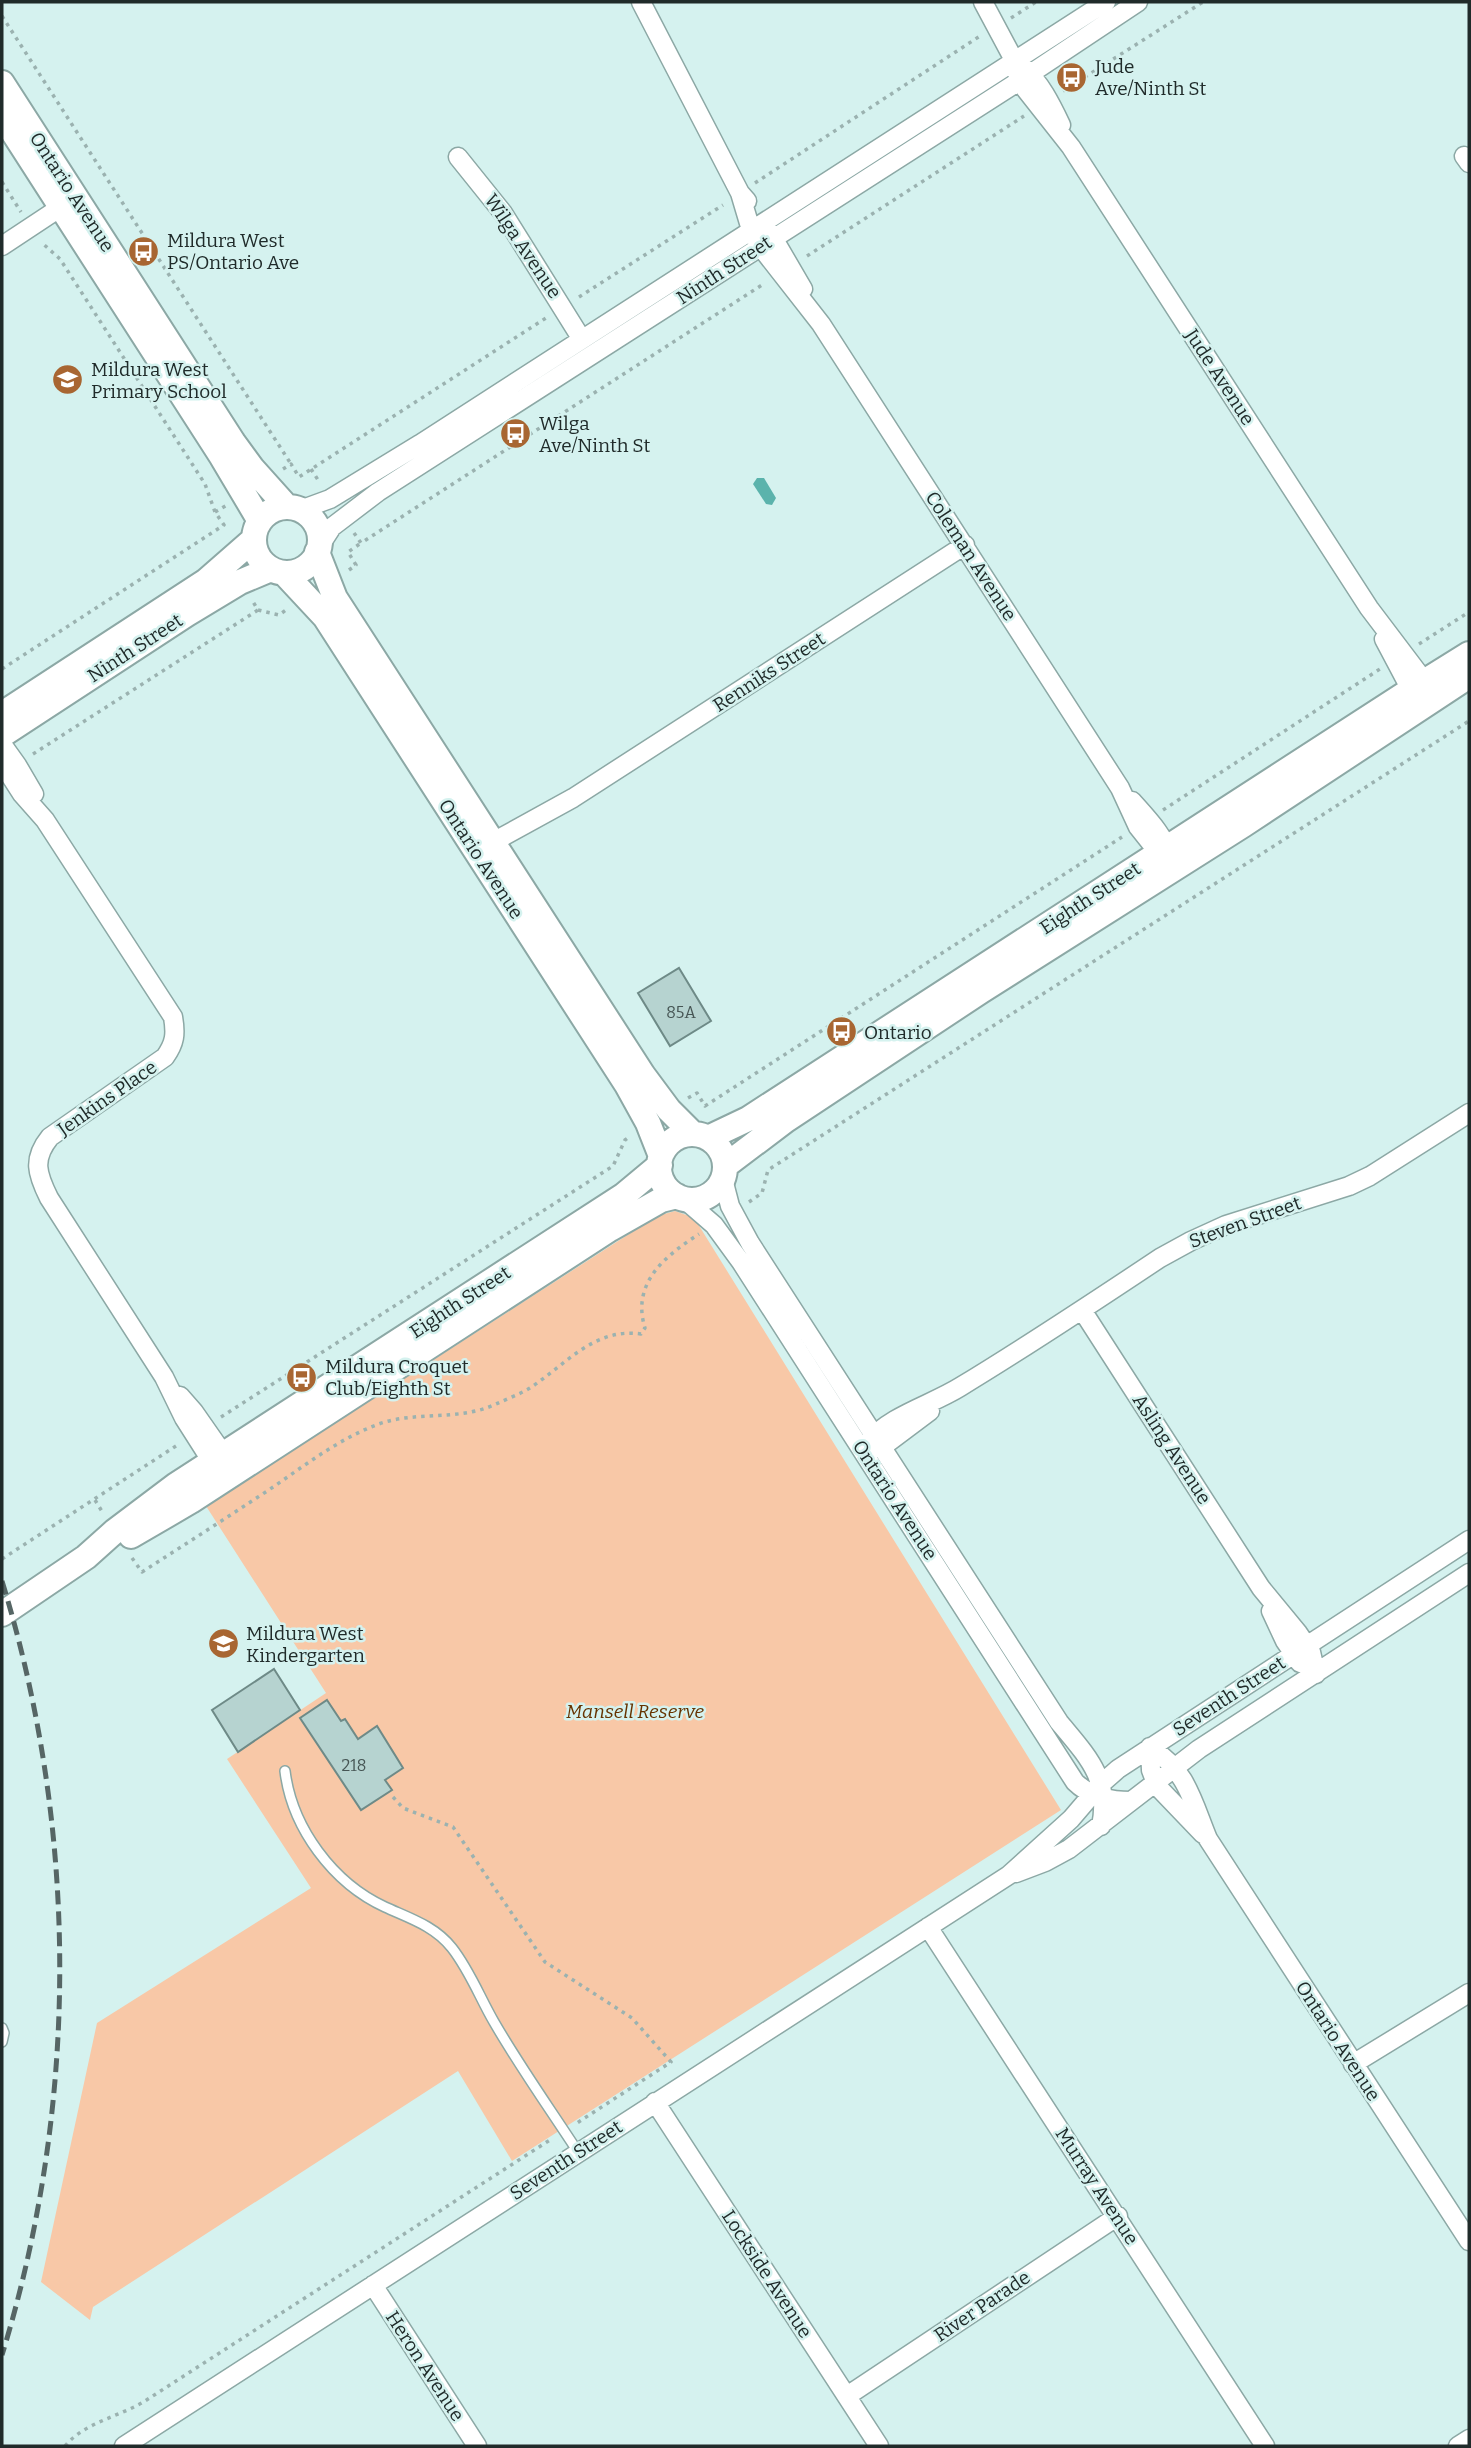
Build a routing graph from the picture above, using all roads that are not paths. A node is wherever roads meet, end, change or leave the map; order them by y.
1 (641, 2) edge
2 (982, 2) edge
3 (1106, 2) edge
4 (1138, 2) edge
5 (1014, 60) junction
6 (1025, 77) junction
7 (2, 83) edge
8 (2, 115) edge
9 (458, 157) dead end
10 (68, 202) junction
11 (762, 234) junction
12 (2, 246) edge
13 (581, 338) junction
14 (293, 508) junction
15 (257, 530) junction
16 (965, 545) junction
17 (318, 549) junction
18 (277, 571) junction
19 (1469, 654) edge
20 (1469, 676) edge
21 (1421, 692) junction
22 (2, 714) edge
23 (2, 735) edge
24 (2, 744) edge
25 (2, 763) edge
26 (45, 820) junction
27 (497, 848) junction
28 (1166, 857) junction
29 (1469, 1113) edge
30 (659, 1117) junction
31 (700, 1136) junction
32 (660, 1161) junction
33 (724, 1173) junction
34 (681, 1197) junction
35 (1083, 1310) junction
36 (879, 1441) junction
37 (862, 1449) junction
38 (218, 1458) junction
39 (1469, 1540) edge
40 (86, 1557) junction
41 (1469, 1573) edge
42 (2, 1614) edge
43 (1300, 1650) junction
44 (1316, 1674) junction
45 (1150, 1747) junction
46 (1175, 1767) junction
47 (285, 1771) dead end
48 (1156, 1782) junction
49 (1099, 1792) junction
50 (1131, 1801) junction
51 (1101, 1826) junction
52 (1208, 1839) junction
53 (1009, 1875) junction
54 (928, 1927) junction
55 (1469, 1993) edge
56 (2, 2028) edge
57 (2, 2042) edge
58 (1353, 2064) junction
59 (655, 2102) junction
60 (578, 2152) junction
61 (1118, 2216) junction
62 (1469, 2241) edge
63 (373, 2285) junction
64 (847, 2396) junction
65 (1469, 2439) edge
66 (124, 2446) edge
67 (477, 2446) edge
68 (879, 2446) edge
69 (1265, 2446) edge
70 (1458, 2446) edge

1 - 11 street, Coleman Avenue
2 - 5 street, Jude Avenue
3 - 5 street, Ninth Street
4 - 6 street, Ninth Street
5 - 6 street, Jude Avenue
5 - 11 street, Ninth Street
6 - 11 street, Ninth Street
6 - 21 street, Jude Avenue
7 - 10 street, Ontario Avenue
8 - 10 street, Ontario Avenue
9 - 13 street, Wilga Avenue
10 - 12 street
10 - 14 street, Ontario Avenue
10 - 15 street, Ontario Avenue
11 - 13 street, Ninth Street
11 - 16 street, Coleman Avenue
11 - 17 street, Ninth Street
13 - 14 street, Ninth Street
14 - 15 street
14 - 17 street
15 - 18 street
15 - 22 street, Ninth Street
16 - 27 street, Renniks Street
16 - 28 street, Coleman Avenue
17 - 18 street
17 - 27 street, Ontario Avenue
18 - 23 street, Ninth Street
18 - 30 street, Ontario Avenue
19 - 21 street, Eighth Street
20 - 21 street, Eighth Street
21 - 28 street, Eighth Street
24 - 26 street, Jenkins Place
25 - 26 street, Jenkins Place
26 - 38 street, Jenkins Place
27 - 30 street, Ontario Avenue
28 - 31 street, Eighth Street
28 - 33 street, Eighth Street
29 - 35 street, Steven Street
30 - 31 street, Ontario Avenue
30 - 32 street, Ontario Avenue
31 - 32 street
31 - 33 street
32 - 34 street
32 - 38 street, Eighth Street
33 - 34 street
33 - 36 street, Ontario Avenue
34 - 37 street, Ontario Avenue
34 - 40 street, Eighth Street
35 - 36 street, Steven Street
35 - 43 street, Asling Avenue
36 - 37 street
36 - 49 street, Ontario Avenue
37 - 49 street, Ontario Avenue
38 - 40 street, Eighth Street
39 - 43 street, Seventh Street
40 - 42 street, Eighth Street
41 - 44 street, Seventh Street
43 - 44 street, Asling Avenue
43 - 45 street, Seventh Street
44 - 46 street, Seventh Street
45 - 46 street, Ontario Avenue
45 - 48 street, Ontario Avenue
45 - 49 street, Seventh Street
46 - 48 street, Seventh Street
46 - 52 street, Ontario Avenue
47 - 60 lane
48 - 50 street, Seventh Street
48 - 52 street, Ontario Avenue
49 - 50 street
49 - 51 street
49 - 53 street, Seventh Street
50 - 51 street, Seventh Street
51 - 53 street, Seventh Street
52 - 58 street, Ontario Avenue
53 - 54 street, Seventh Street
54 - 59 street, Seventh Street
54 - 61 street, Murray Avenue
55 - 58 street
56 - 57 lane
58 - 62 street, Ontario Avenue
59 - 60 street, Seventh Street
59 - 64 street, Lockside Avenue
60 - 63 street, Seventh Street
61 - 64 street, River Parade
61 - 69 street, Murray Avenue
63 - 66 street, Seventh Street
63 - 67 street, Heron Avenue
64 - 68 street, Lockside Avenue
65 - 70 street

